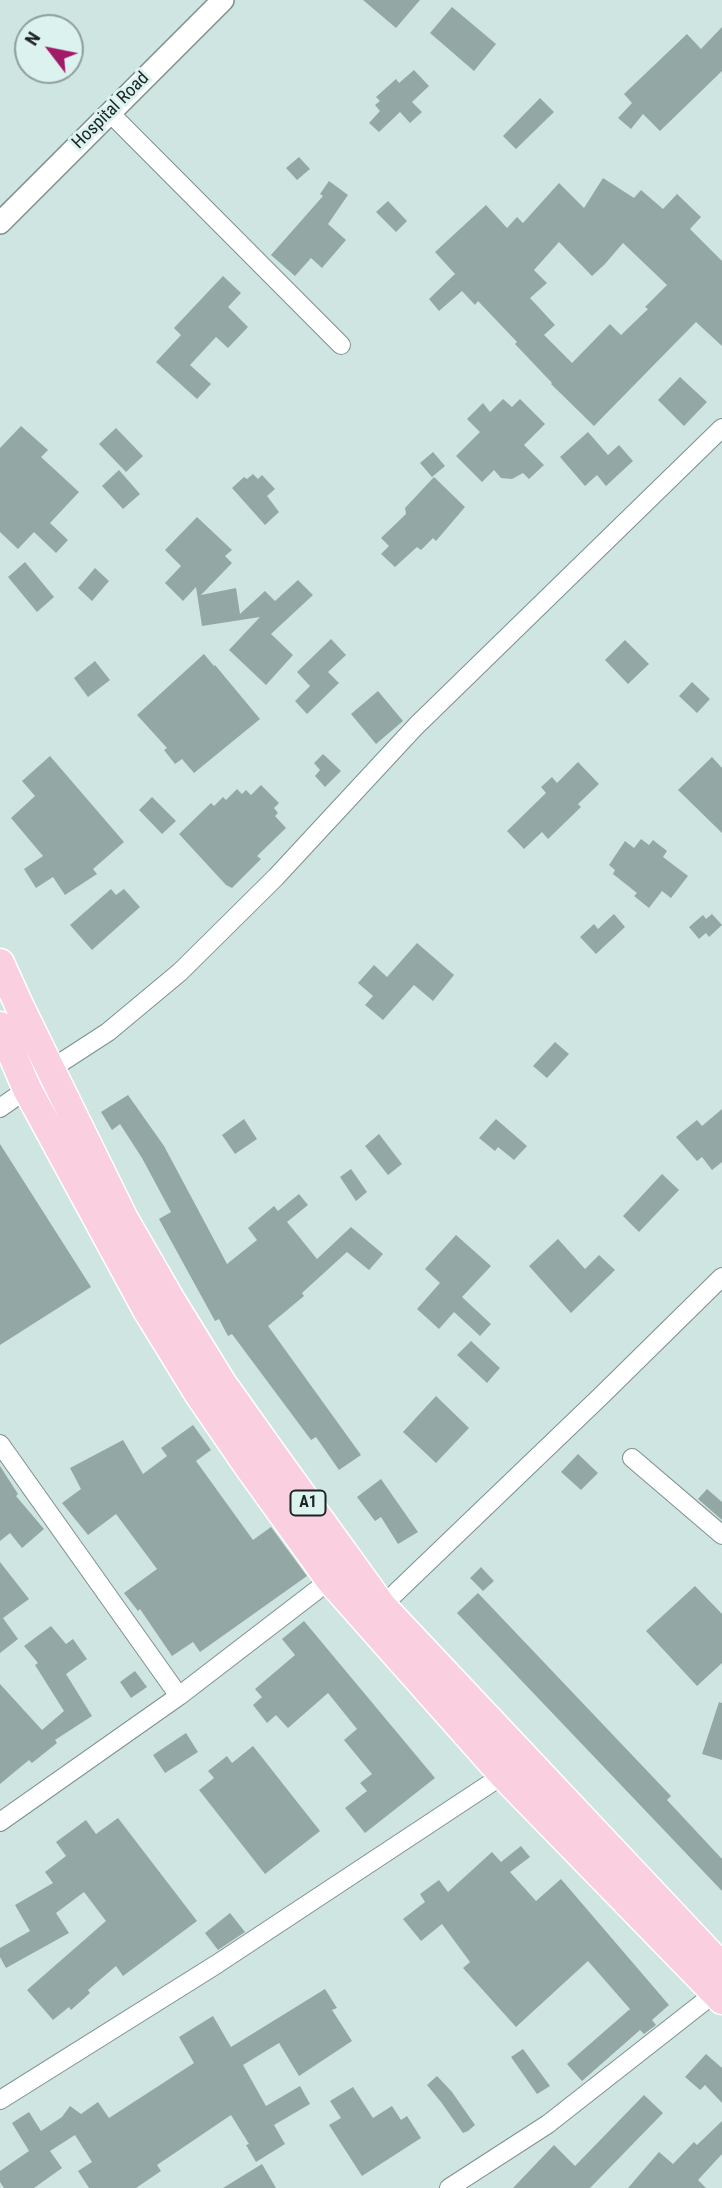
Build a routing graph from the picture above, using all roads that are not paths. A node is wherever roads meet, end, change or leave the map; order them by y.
1 (223, 0) edge
2 (110, 112) junction
3 (0, 223) edge
4 (341, 345) dead end
5 (722, 428) edge
6 (0, 962) edge
7 (0, 1026) edge
8 (51, 1069) junction
9 (27, 1089) junction
10 (0, 1108) edge
11 (722, 1277) edge
12 (0, 1444) edge
13 (632, 1458) dead end
14 (722, 1535) edge
15 (330, 1580) junction
16 (382, 1606) junction
17 (179, 1696) junction
18 (503, 1775) junction
19 (0, 1822) edge
20 (720, 1987) edge
21 (0, 2100) edge
22 (449, 2188) edge

1 - 2 street, Hospital Road
2 - 3 street, Hospital Road
2 - 4 street
5 - 8 street
6 - 8 highway, A1
7 - 9 highway, A1
8 - 16 highway, A1
9 - 10 street
9 - 15 highway, A1
11 - 16 street
12 - 17 street
13 - 14 street
15 - 17 street
15 - 18 highway, A1
16 - 20 highway, A1
17 - 19 street
18 - 20 highway, A1
18 - 21 street
20 - 22 street

